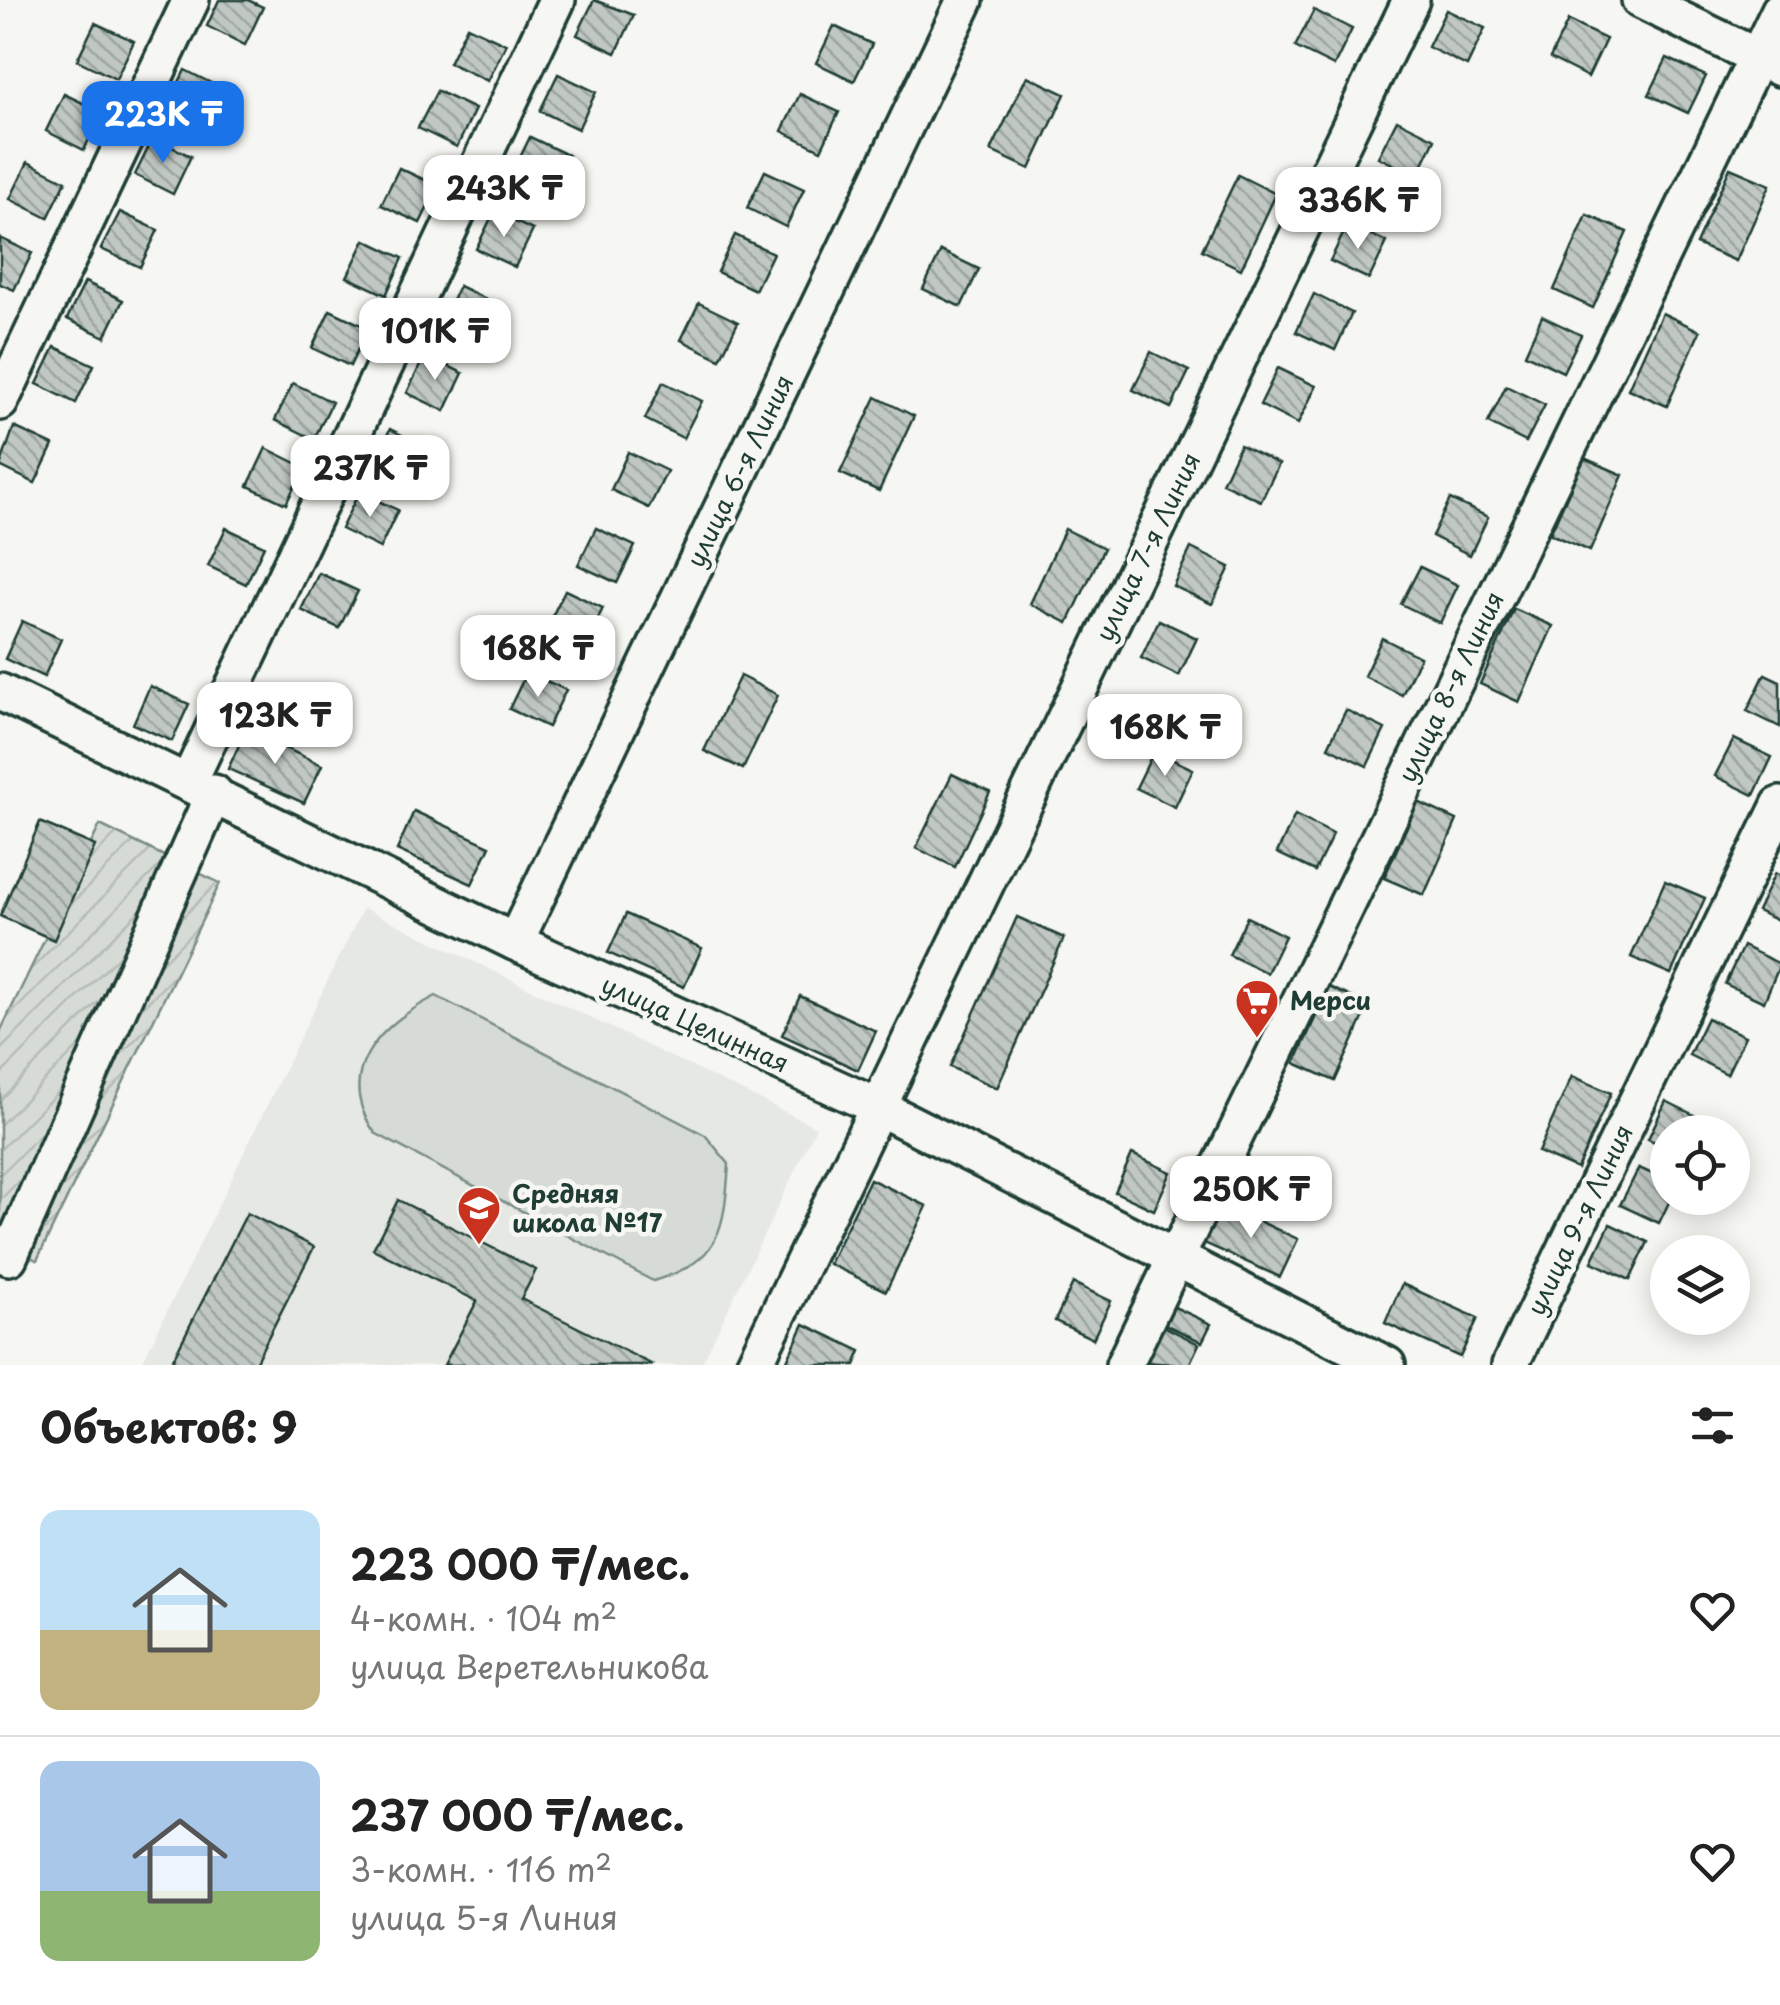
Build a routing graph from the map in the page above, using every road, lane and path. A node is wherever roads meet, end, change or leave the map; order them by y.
1 (191, 0) edge
2 (557, 0) edge
3 (965, 0) edge
4 (1411, 0) edge
5 (1640, 0) edge
6 (1780, 10) edge
7 (1769, 62) edge
8 (0, 402) edge
9 (0, 692) edge
10 (201, 787) junction
11 (1780, 805) edge
12 (515, 942) junction
13 (878, 1107) junction
14 (9, 1257) dead end
15 (1173, 1259) junction
16 (754, 1365) edge
17 (1124, 1365) edge
18 (1386, 1365) edge
19 (1510, 1365) edge

1 - 8 street
2 - 10 street
3 - 12 street, улица 6-я Линия
4 - 13 street, улица 7-я Линия
5 - 7 street
6 - 7 street, улица 8-я Линия
7 - 15 street, улица 8-я Линия
9 - 10 street, улица Целинная
10 - 12 street, улица Целинная
10 - 14 street
11 - 19 street, улица 9-я Линия
12 - 13 street, улица Целинная
13 - 15 street, улица Целинная
13 - 16 street, улица 7-я Линия
15 - 17 street, улица 8-я Линия
15 - 18 street, улица Целинная

